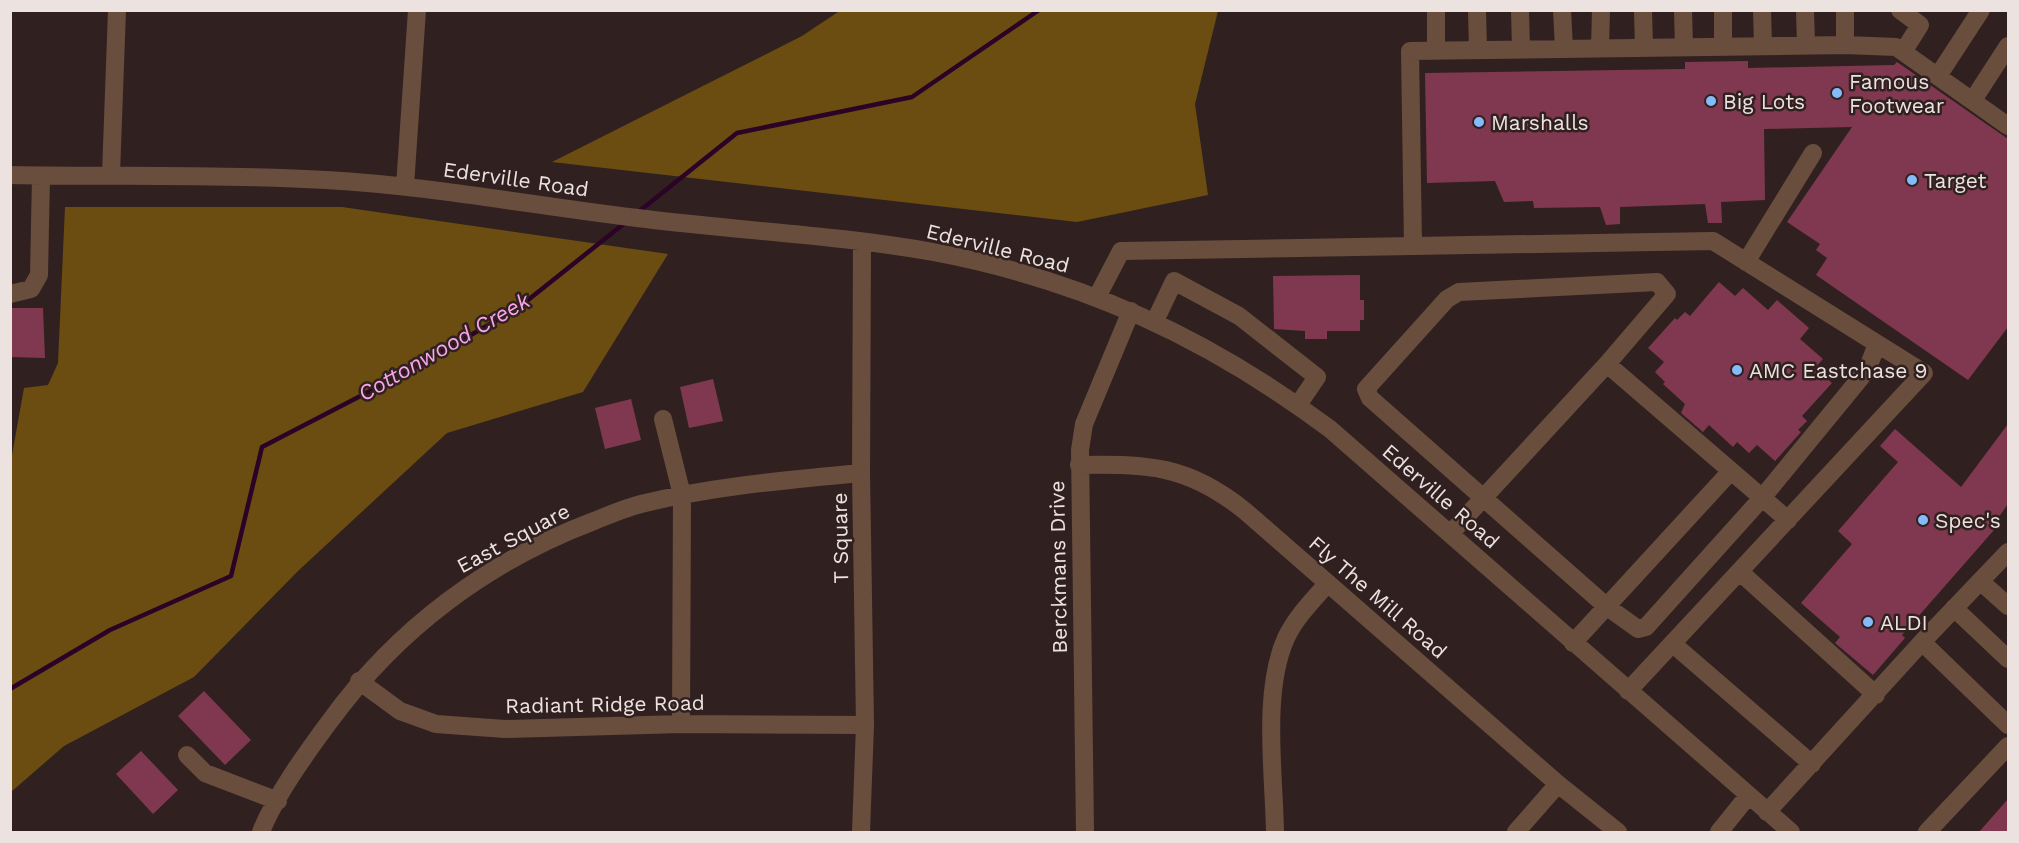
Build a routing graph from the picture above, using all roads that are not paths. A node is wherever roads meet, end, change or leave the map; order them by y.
1 (117, 10) edge
2 (417, 10) edge
3 (1436, 10) edge
4 (1477, 10) edge
5 (1520, 10) edge
6 (1562, 10) edge
7 (1601, 10) edge
8 (1643, 10) edge
9 (1683, 10) edge
10 (1723, 10) edge
11 (1762, 10) edge
12 (1805, 10) edge
13 (1845, 10) edge
14 (1900, 10) edge
15 (1981, 10) edge
16 (1925, 18) edge
17 (1806, 45) junction
18 (1845, 45) junction
19 (1723, 46) junction
20 (1763, 46) junction
21 (2008, 46) edge
22 (1684, 47) junction
23 (1600, 48) junction
24 (1644, 48) junction
25 (1521, 49) junction
26 (1564, 49) junction
27 (1436, 50) junction
28 (1479, 50) junction
29 (1903, 52) junction
30 (1938, 76) junction
31 (1973, 100) junction
32 (2008, 125) edge
33 (1813, 153) dead end
34 (111, 174) junction
35 (10, 176) edge
36 (41, 176) junction
37 (405, 186) junction
38 (862, 242) junction
39 (1413, 246) junction
40 (1746, 262) junction
41 (10, 294) edge
42 (1097, 297) junction
43 (1131, 311) junction
44 (1155, 321) junction
45 (1877, 344) junction
46 (1607, 364) junction
47 (1298, 405) junction
48 (663, 418) dead end
49 (1079, 465) junction
50 (1731, 471) junction
51 (861, 473) junction
52 (682, 495) junction
53 (1484, 497) junction
54 (1762, 498) junction
55 (1788, 520) junction
56 (1450, 534) junction
57 (2008, 552) edge
58 (1740, 572) junction
59 (1980, 581) junction
60 (1328, 583) junction
61 (1606, 606) junction
62 (2008, 606) edge
63 (1954, 608) junction
64 (1922, 642) junction
65 (1573, 643) junction
66 (1673, 644) junction
67 (2008, 659) edge
68 (359, 681) junction
69 (1629, 691) junction
70 (1876, 695) junction
71 (681, 724) junction
72 (865, 725) junction
73 (2008, 725) edge
74 (2008, 746) edge
75 (188, 755) dead end
76 (1812, 764) junction
77 (1558, 784) junction
78 (1748, 796) junction
79 (278, 801) junction
80 (1767, 812) junction
81 (261, 832) edge
82 (861, 832) edge
83 (1084, 832) edge
84 (1275, 832) edge
85 (1516, 832) edge
86 (1618, 832) edge
87 (1719, 832) edge
88 (1791, 832) edge
89 (1927, 832) edge

1 - 34 street
2 - 37 street
3 - 27 street
4 - 28 street
5 - 25 street
6 - 26 street
7 - 23 street
8 - 24 street
9 - 22 street
10 - 19 street
11 - 20 street
12 - 17 street
13 - 18 street
14 - 16 street
15 - 30 street
16 - 29 street
17 - 18 street
17 - 20 street
18 - 29 street
19 - 20 street
19 - 22 street
21 - 31 street
22 - 24 street
23 - 24 street
23 - 26 street
25 - 26 street
25 - 28 street
27 - 28 street
27 - 39 street
29 - 30 street
30 - 31 street
31 - 32 street
33 - 40 street
34 - 36 street, Ederville Road
34 - 37 street, Ederville Road
35 - 36 street, Ederville Road
36 - 41 street
37 - 38 street, Ederville Road
38 - 42 street, Ederville Road
38 - 51 street, T Square
39 - 40 street
39 - 42 street
40 - 45 street
42 - 43 street, Ederville Road
43 - 44 street, Ederville Road
43 - 49 street, Berckmans Drive
44 - 47 street, Ederville Road
44 - 47 street
45 - 54 street
45 - 55 street
46 - 50 street
46 - 53 street
46 - 53 street
47 - 56 street, Ederville Road
48 - 52 street
49 - 60 street, Fly The Mill Road
49 - 83 street, Berckmans Drive
50 - 54 street
50 - 61 street
51 - 52 street, East Square
51 - 72 street, T Square
52 - 68 street, East Square
52 - 71 street
53 - 56 street
53 - 61 street
54 - 55 street
54 - 61 street
55 - 58 street
56 - 65 street, Ederville Road
57 - 59 street
58 - 66 street
58 - 70 street
59 - 62 street
59 - 63 street
60 - 77 street, Fly The Mill Road
60 - 84 street
61 - 65 street
63 - 64 street
63 - 67 street
64 - 70 street
64 - 73 street
65 - 69 street, Ederville Road
66 - 69 street
66 - 76 street
68 - 71 street, Radiant Ridge Road
68 - 79 street, East Square
69 - 78 street, Ederville Road
70 - 76 street
71 - 72 street, Radiant Ridge Road
72 - 82 street, T Square
74 - 89 street
75 - 79 street
76 - 80 street
77 - 85 street
77 - 86 street, Fly The Mill Road
78 - 80 street, Ederville Road
78 - 87 street
79 - 81 street, East Square
80 - 88 street, Ederville Road

